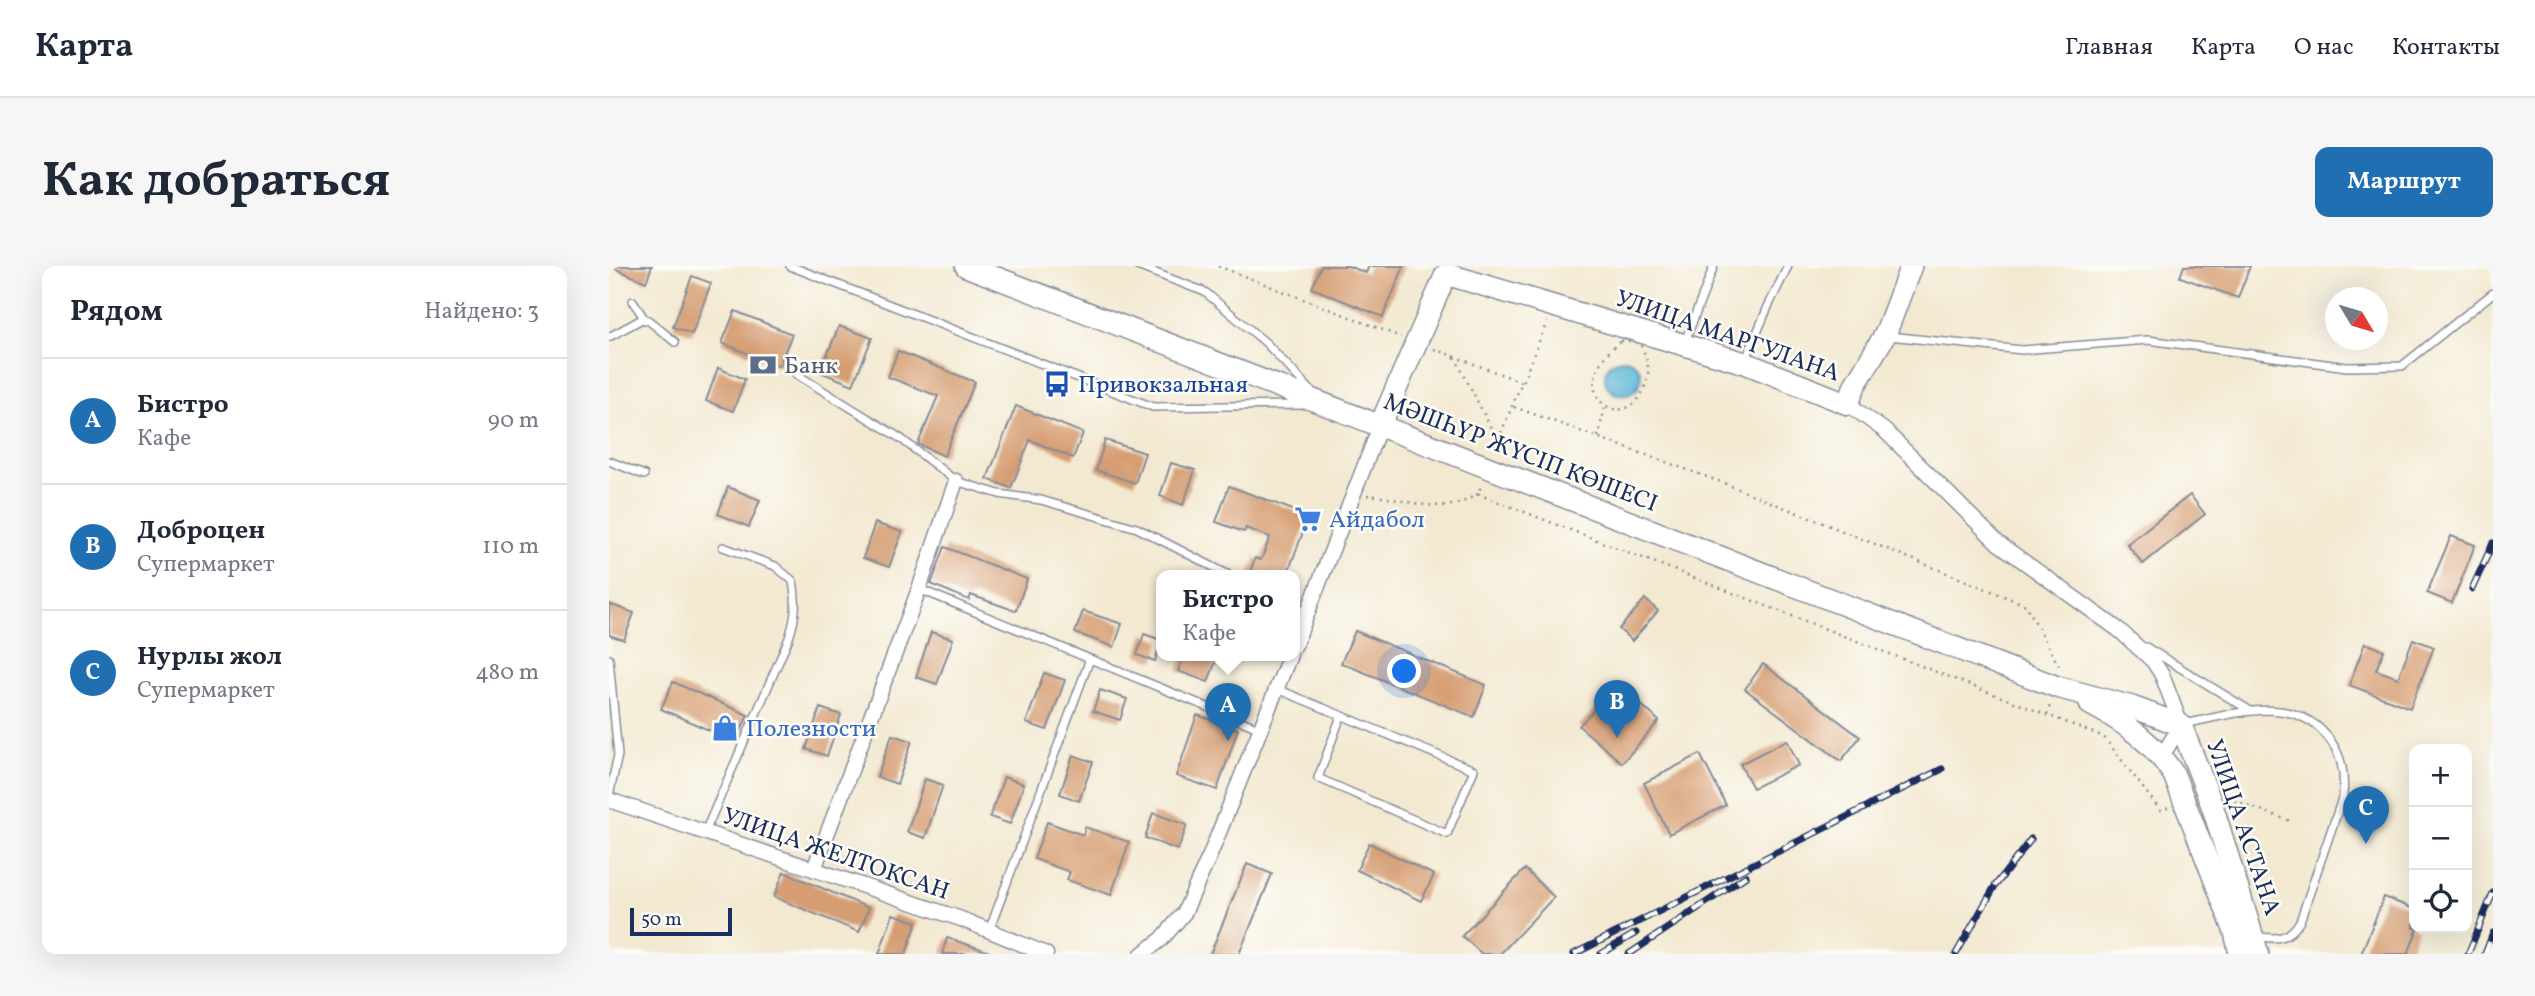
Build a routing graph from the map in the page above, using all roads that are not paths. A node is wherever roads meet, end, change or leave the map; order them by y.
1 (790, 266) edge
2 (966, 266) edge
3 (1137, 266) edge
4 (1714, 266) edge
5 (1788, 266) edge
6 (1911, 266) edge
7 (1448, 270) edge
8 (2493, 293) edge
9 (633, 301) dead end
10 (645, 320) junction
11 (1885, 335) junction
12 (609, 337) edge
13 (675, 342) dead end
14 (1684, 345) junction
15 (1745, 363) junction
16 (796, 374) dead end
17 (1322, 404) junction
18 (1848, 404) junction
19 (1380, 426) junction
20 (609, 461) edge
21 (644, 475) dead end
22 (956, 481) junction
23 (723, 547) dead end
24 (1219, 570) edge
25 (919, 589) junction
26 (1301, 609) edge
27 (2119, 631) junction
28 (609, 659) edge
29 (1090, 659) junction
30 (1288, 661) edge
31 (2057, 687) junction
32 (1277, 690) junction
33 (2249, 711) junction
34 (1341, 716) junction
35 (2181, 725) junction
36 (1262, 729) junction
37 (2162, 756) junction
38 (609, 798) edge
39 (705, 833) junction
40 (814, 869) junction
41 (989, 931) junction
42 (2249, 940) edge
43 (1046, 954) edge
44 (1142, 954) edge
45 (2240, 954) edge

1 - 17 lane
2 - 17 main road, МӘШҺҮР ЖҮСІП КӨШЕСІ
3 - 17 lane
4 - 14 lane
5 - 15 lane
6 - 11 main road, УЛИЦА МАРГУЛАНА
7 - 14 main road, УЛИЦА МАРГУЛАНА
7 - 19 main road
8 - 11 lane
9 - 10 lane
10 - 12 lane
10 - 13 lane
11 - 18 main road, УЛИЦА МАРГУЛАНА
14 - 15 main road, УЛИЦА МАРГУЛАНА
15 - 18 main road, УЛИЦА МАРГУЛАНА
16 - 22 lane
17 - 19 main road, МӘШҺҮР ЖҮСІП КӨШЕСІ
18 - 27 street
19 - 26 street
19 - 31 main road, МӘШҺҮР ЖҮСІП КӨШЕСІ
20 - 21 lane
22 - 24 lane
22 - 25 street
23 - 39 lane
25 - 29 lane
25 - 40 street
27 - 33 lane
27 - 35 street
28 - 38 lane
29 - 36 lane
29 - 41 lane
30 - 32 street
31 - 35 main road, УЛИЦА АСТАНА
31 - 37 main road, УЛИЦА АСТАНА
32 - 34 lane
32 - 36 street
33 - 35 lane
33 - 42 lane
34 - 34 lane
35 - 37 street
35 - 42 main road, УЛИЦА АСТАНА
36 - 44 street
37 - 42 main road, УЛИЦА АСТАНА
38 - 39 street, УЛИЦА ЖЕЛТОКСАН
39 - 40 street, УЛИЦА ЖЕЛТОКСАН
40 - 41 street, УЛИЦА ЖЕЛТОКСАН
41 - 43 street, УЛИЦА ЖЕЛТОКСАН
42 - 45 main road, УЛИЦА АСТАНА

